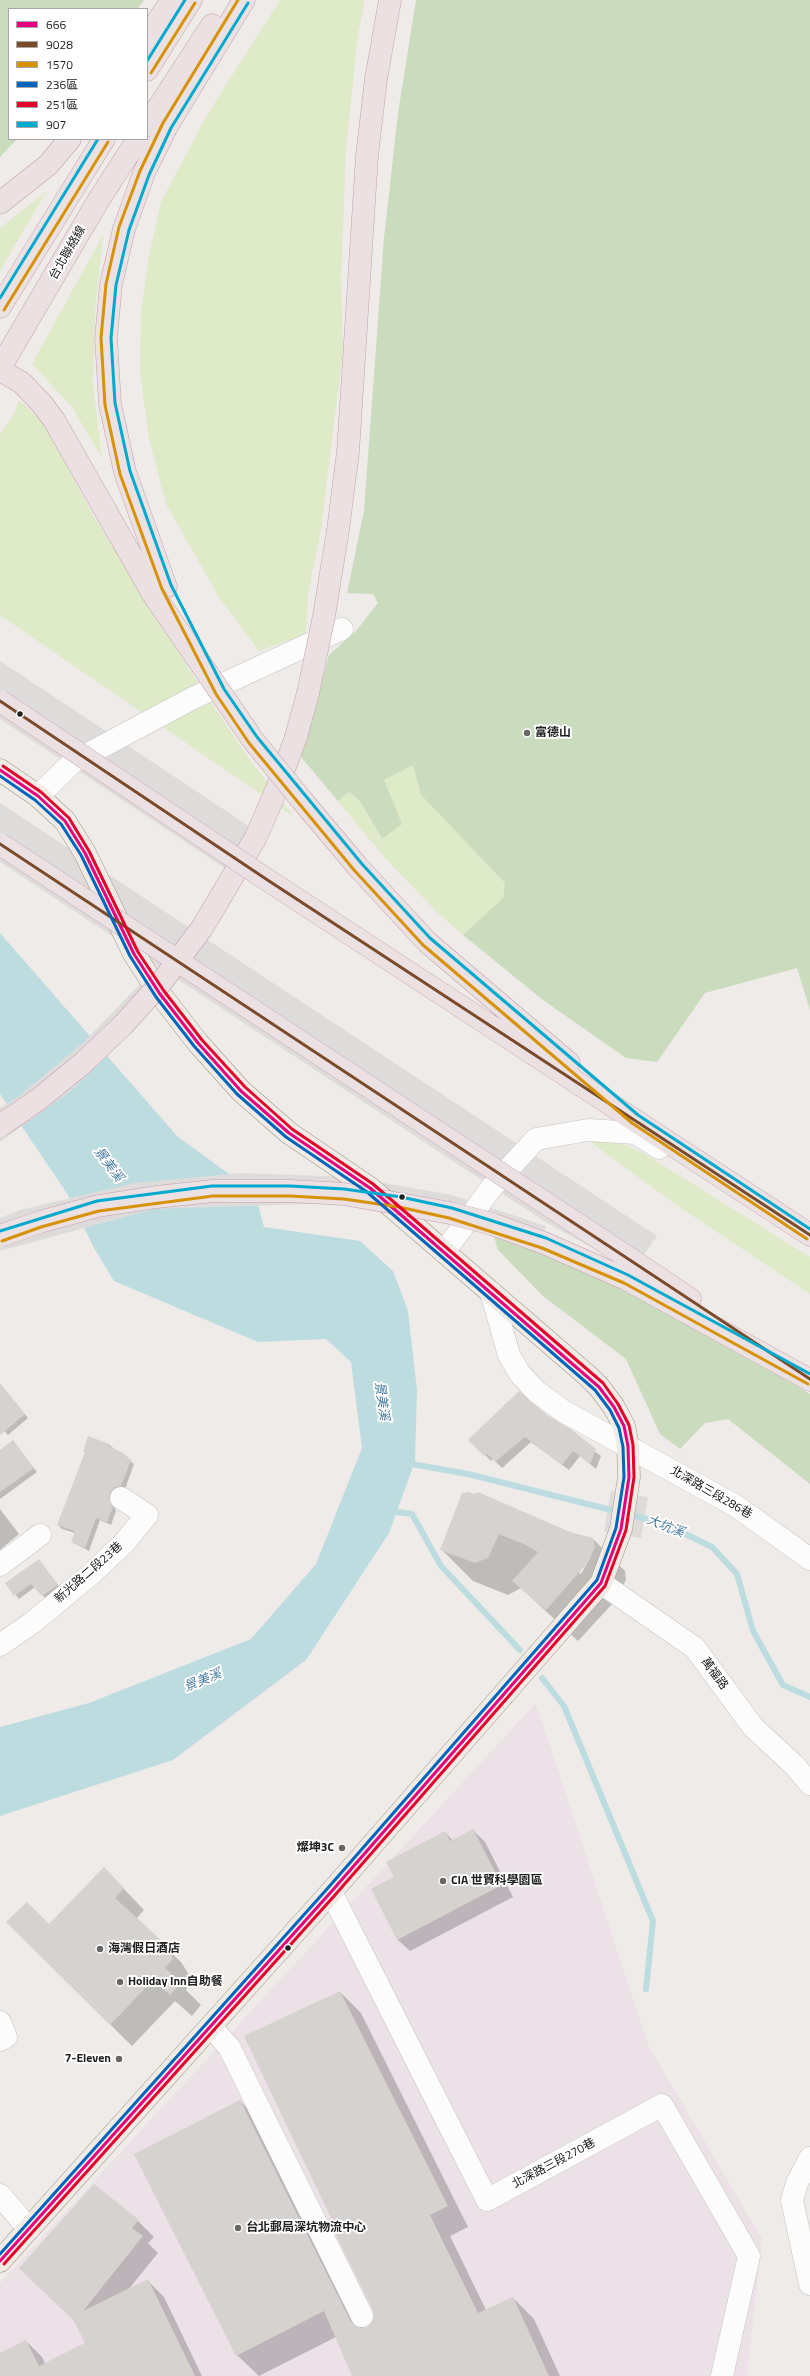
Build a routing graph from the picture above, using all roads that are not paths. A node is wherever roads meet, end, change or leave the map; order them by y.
1 (172, 0) edge
2 (191, 0) edge
3 (230, 0) edge
4 (244, 0) edge
5 (390, 0) edge
6 (148, 36) edge
7 (148, 68) edge
8 (148, 123) edge
9 (69, 140) edge
10 (103, 140) edge
11 (137, 140) edge
12 (0, 203) edge
13 (0, 307) edge
14 (0, 369) edge
15 (160, 591) junction
16 (342, 630) dead end
17 (0, 701) edge
18 (0, 770) edge
19 (38, 796) junction
20 (0, 844) edge
21 (635, 1120) junction
22 (0, 1126) edge
23 (810, 1235) edge
24 (0, 1236) edge
25 (810, 1241) edge
26 (444, 1252) junction
27 (632, 1271) junction
28 (491, 1292) junction
29 (810, 1380) edge
30 (628, 1446) junction
31 (121, 1498) dead end
32 (40, 1535) dead end
33 (810, 1559) edge
34 (0, 1565) edge
35 (601, 1584) junction
36 (0, 1645) edge
37 (810, 1784) edge
38 (331, 1892) junction
39 (0, 2022) edge
40 (210, 2027) junction
41 (0, 2040) edge
42 (810, 2158) edge
43 (0, 2195) edge
44 (29, 2229) junction
45 (0, 2261) edge
46 (810, 2284) edge
47 (362, 2316) dead end
48 (722, 2376) edge

1 - 6 highway
2 - 7 highway
3 - 8 highway
4 - 15 highway
5 - 22 highway, bridge
9 - 12 highway
10 - 13 highway
11 - 14 highway, 台北聯絡線
14 - 15 highway
15 - 21 highway, bridge
16 - 19 street
17 - 21 highway, bridge
18 - 19 main road
19 - 26 main road, bridge
20 - 27 highway, bridge
21 - 23 highway
24 - 27 highway, bridge
25 - 26 street
26 - 28 main road
27 - 29 highway
28 - 30 main road
28 - 30 street, 北深路三段286巷
30 - 33 street, 北深路三段286巷
30 - 35 main road
31 - 36 street, 新光路二段23巷
32 - 34 street
35 - 37 street, 萬福路
35 - 38 main road
38 - 40 main road
38 - 48 street, 北深路三段270巷
39 - 41 street
40 - 44 main road
40 - 47 street
42 - 46 street
43 - 44 street
44 - 45 main road

